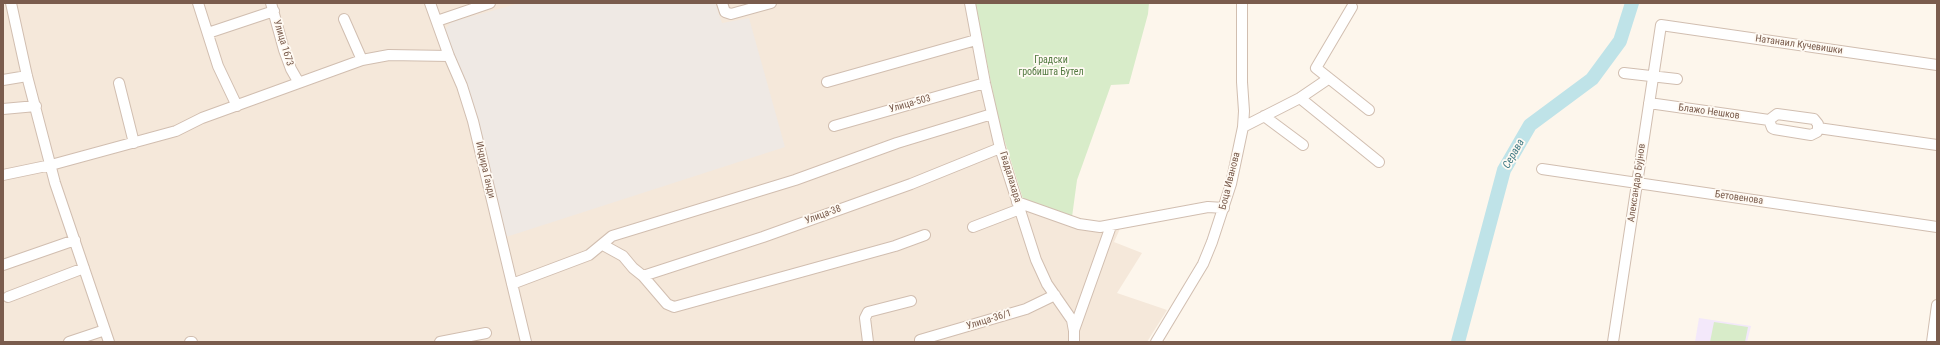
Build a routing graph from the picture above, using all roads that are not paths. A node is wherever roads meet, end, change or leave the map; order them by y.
1 (11, 3) edge
2 (198, 3) edge
3 (430, 3) edge
4 (490, 3) edge
5 (722, 3) edge
6 (771, 3) edge
7 (970, 3) edge
8 (1242, 3) edge
9 (272, 7) edge
10 (1352, 7) dead end
11 (344, 19) dead end
12 (437, 21) junction
13 (1661, 25) joint
14 (208, 33) junction
15 (976, 40) junction
16 (449, 56) junction
17 (362, 60) junction
18 (1937, 64) edge
19 (1624, 73) dead end
20 (27, 76) junction
21 (1653, 76) junction
22 (1328, 79) junction
23 (1678, 79) dead end
24 (3, 80) edge
25 (827, 82) dead end
26 (985, 82) junction
27 (120, 83) dead end
28 (299, 83) junction
29 (1300, 98) junction
30 (1649, 103) junction
31 (36, 106) junction
32 (237, 106) junction
33 (3, 109) edge
34 (1369, 110) dead end
35 (992, 114) junction
36 (1264, 116) junction
37 (1769, 120) junction
38 (834, 126) dead end
39 (1243, 127) junction
40 (1818, 128) junction
41 (134, 143) junction
42 (1303, 145) dead end
43 (1937, 145) edge
44 (1000, 148) junction
45 (1379, 162) dead end
46 (51, 165) junction
47 (1542, 169) dead end
48 (3, 175) edge
49 (1637, 183) junction
50 (1018, 205) junction
51 (1224, 208) junction
52 (1111, 226) junction
53 (972, 227) dead end
54 (1937, 227) edge
55 (924, 235) dead end
56 (75, 240) junction
57 (603, 245) junction
58 (3, 265) edge
59 (84, 268) junction
60 (644, 276) junction
61 (512, 284) junction
62 (1056, 295) junction
63 (8, 296) dead end
64 (911, 301) dead end
65 (1937, 305) edge
66 (105, 330) junction
67 (1074, 331) junction
68 (486, 333) dead end
69 (920, 340) dead end
70 (69, 342) edge
71 (109, 342) edge
72 (440, 342) edge
73 (526, 342) edge
74 (868, 342) edge
75 (1074, 342) edge
76 (1156, 342) edge
77 (1613, 342) edge
78 (1932, 342) edge

1 - 20 street
2 - 14 street
3 - 12 street, Индира Ганди
4 - 12 street
5 - 6 street
7 - 15 street, Гвадалахара
8 - 39 street, Боца Иванова
9 - 14 street
9 - 28 street, Улица 1673
10 - 22 street
11 - 17 street
12 - 16 street, Индира Ганди
13 - 18 street, Натанаил Кучевишки
13 - 21 street, Александар Бујнов
14 - 32 street
15 - 25 street
15 - 26 street, Гвадалахара
16 - 17 street
16 - 61 street, Индира Ганди
17 - 28 street
19 - 21 street
20 - 24 street
20 - 31 street
21 - 23 street
21 - 30 street, Александар Бујнов
22 - 29 street
22 - 34 street
26 - 35 street, Гвадалахара
26 - 38 street, Улица-503
27 - 41 street
28 - 32 street
29 - 36 street
29 - 45 street
30 - 37 street, Блажо Нешков
30 - 49 street, Александар Бујнов
31 - 33 street
31 - 46 street
32 - 41 street
35 - 44 street, Гвадалахара
35 - 57 street
36 - 39 street
36 - 42 street
37 - 40 street, Блажо Нешков
37 - 40 street, Блажо Нешков
39 - 51 street, Боца Иванова
40 - 43 street, Блажо Нешков
41 - 46 street
44 - 50 street, Гвадалахара
44 - 60 street, Улица-38
46 - 48 street
46 - 56 street
47 - 49 street, Бетовенова
49 - 54 street, Бетовенова
49 - 77 street, Александар Бујнов
50 - 52 street
50 - 53 street
50 - 62 street, Гвадалахара
51 - 52 street
51 - 76 street, Боца Иванова
52 - 67 street
55 - 60 street
56 - 58 street
56 - 59 street
57 - 60 street
57 - 61 street
59 - 63 street
59 - 66 street
61 - 73 street, Индира Ганди
62 - 67 street, Гвадалахара
62 - 69 street, Улица-36/1
64 - 74 street
65 - 78 street
66 - 70 street
66 - 71 street
67 - 75 street, Гвадалахара
68 - 72 street

